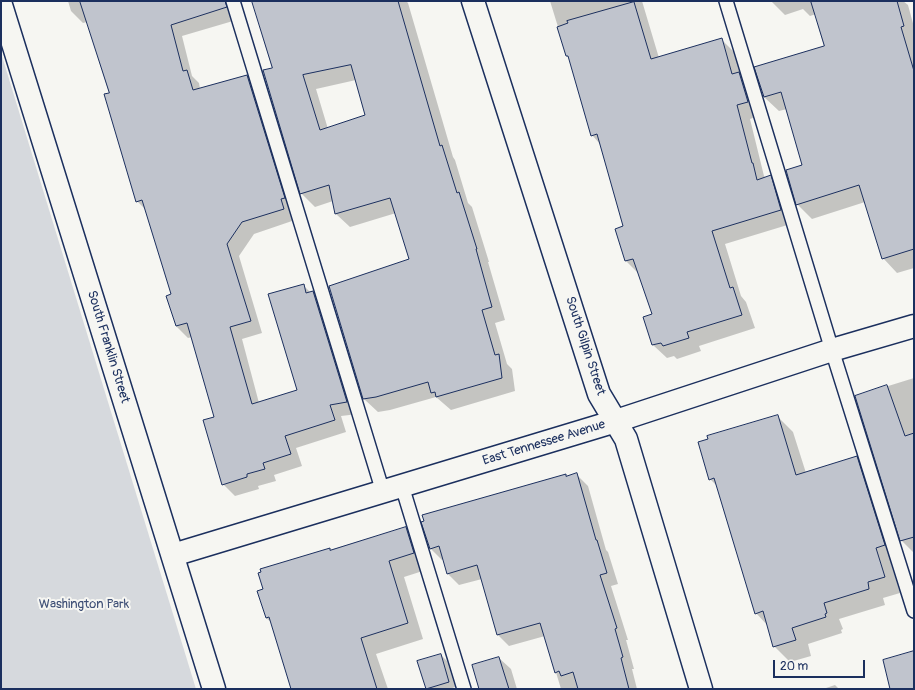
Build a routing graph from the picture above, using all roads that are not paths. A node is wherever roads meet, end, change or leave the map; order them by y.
1 (233, 1) edge
2 (473, 1) edge
3 (726, 1) edge
4 (1, 5) edge
5 (914, 326) edge
6 (832, 350) junction
7 (616, 421) junction
8 (392, 489) junction
9 (173, 555) junction
10 (914, 611) edge
11 (214, 689) edge
12 (464, 689) edge
13 (701, 689) edge

1 - 8 lane
2 - 7 street, South Gilpin Street
3 - 6 lane
4 - 9 street, South Franklin Street
5 - 6 street, East Tennessee Avenue
6 - 7 street, East Tennessee Avenue
6 - 10 lane
7 - 8 street, East Tennessee Avenue
7 - 13 street, South Gilpin Street
8 - 9 street, East Tennessee Avenue
8 - 12 lane
9 - 11 street, South Franklin Street

